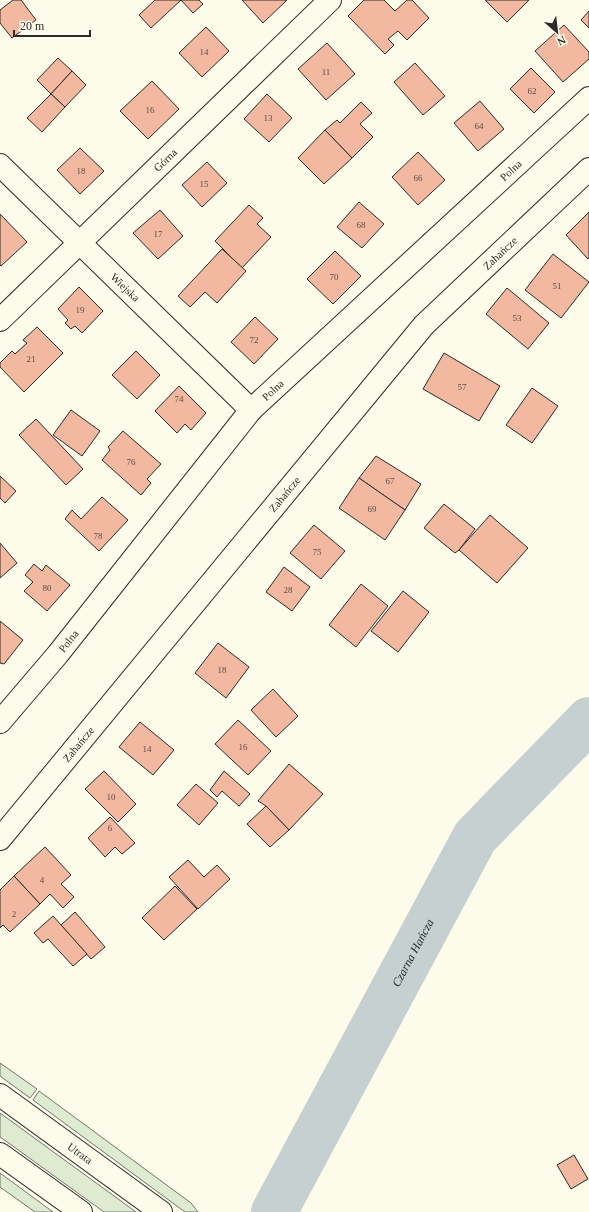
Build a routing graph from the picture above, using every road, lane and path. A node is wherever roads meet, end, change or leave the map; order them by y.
1 (330, 0) edge
2 (589, 98) edge
3 (0, 165) edge
4 (589, 168) edge
5 (78, 243) junction
6 (0, 320) edge
7 (251, 410) junction
8 (0, 722) edge
9 (0, 839) edge
10 (0, 1095) edge
11 (0, 1154) edge
12 (81, 1212) edge
13 (161, 1212) edge

1 - 5 street, Górna
2 - 7 street, Polna
3 - 5 street, Wiejska
4 - 9 street, Zahańcze
5 - 6 street, Górna
5 - 7 street, Wiejska
7 - 8 street, Polna
10 - 13 street, Utrata
11 - 12 street

